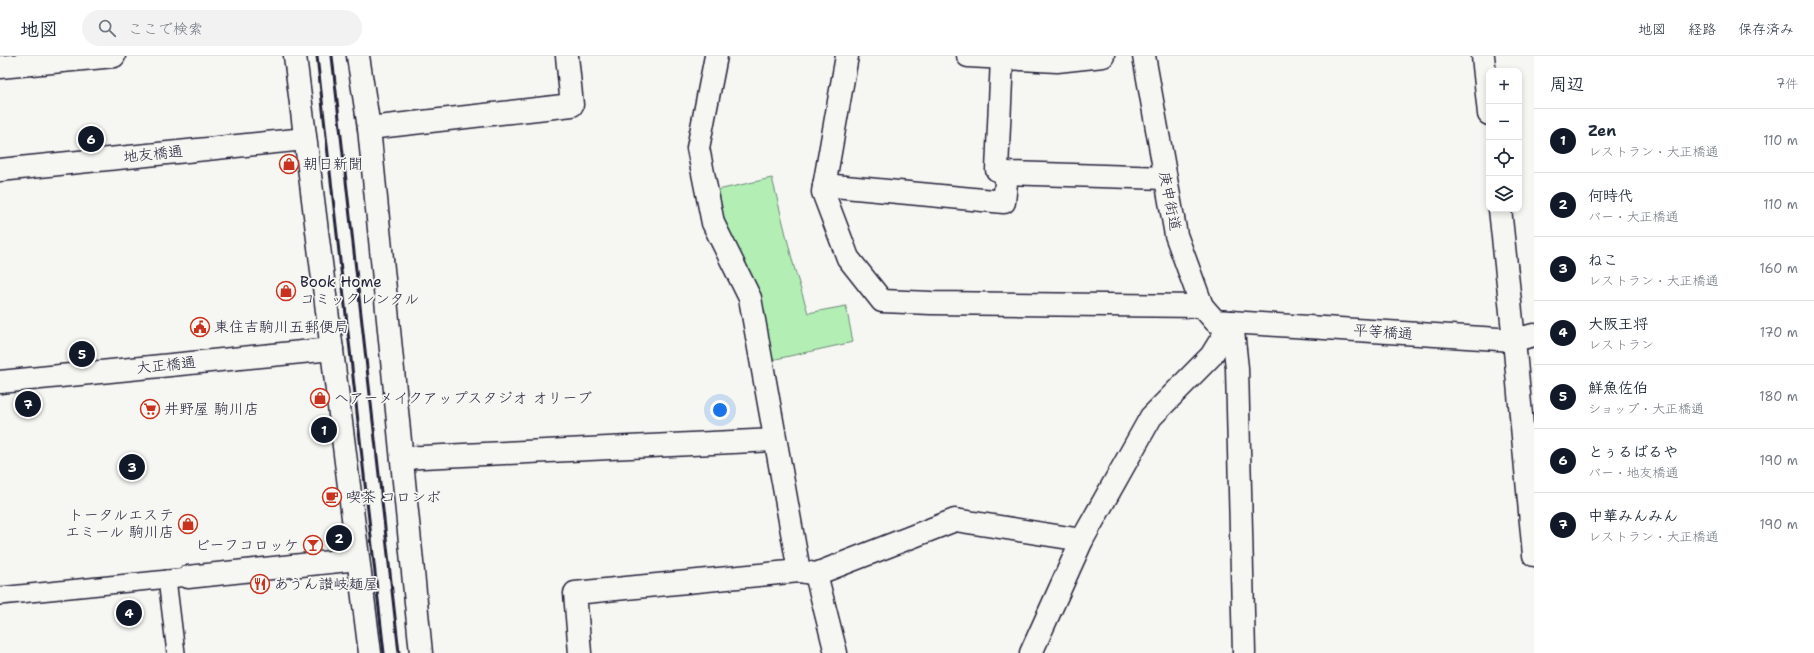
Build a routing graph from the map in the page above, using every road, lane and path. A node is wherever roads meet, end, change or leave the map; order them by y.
1 (114, 56) edge
2 (295, 56) edge
3 (358, 56) edge
4 (567, 56) edge
5 (716, 56) edge
6 (847, 56) edge
7 (968, 56) edge
8 (1103, 56) edge
9 (1144, 56) edge
10 (1482, 56) edge
11 (1002, 58) junction
12 (0, 67) edge
13 (1488, 104) edge
14 (369, 128) junction
15 (305, 139) junction
16 (0, 170) edge
17 (1007, 173) junction
18 (1165, 178) junction
19 (824, 185) junction
20 (1501, 212) edge
21 (1202, 306) junction
22 (1232, 322) junction
23 (1524, 338) edge
24 (332, 349) junction
25 (0, 382) edge
26 (774, 440) junction
27 (402, 458) junction
28 (1082, 540) junction
29 (1534, 555) edge
30 (358, 559) junction
31 (807, 572) junction
32 (188, 577) joint
33 (167, 579) junction
34 (0, 596) edge
35 (176, 653) edge
36 (370, 653) edge
37 (421, 653) edge
38 (580, 653) edge
39 (836, 653) edge
40 (1032, 653) edge
41 (1244, 653) edge

1 - 12 street
2 - 15 street
3 - 14 street
4 - 14 street
5 - 26 street
6 - 19 street
7 - 11 street
8 - 11 street
9 - 18 street, 庚申街道
10 - 13 street
11 - 17 street
14 - 27 street
15 - 16 street, 地友橋通
15 - 24 street
17 - 18 street
17 - 19 street
18 - 21 street, 庚申街道
19 - 21 street
20 - 23 street
21 - 22 street, 庚申街道
22 - 23 street, 平等橋通
22 - 28 street
22 - 41 street
23 - 29 street
24 - 25 street, 大正橋通
24 - 30 street
26 - 27 street
26 - 31 street
27 - 37 street
28 - 31 street
28 - 40 street
30 - 32 street
30 - 36 street
31 - 38 street
31 - 39 street
32 - 33 street
33 - 34 street
33 - 35 street

